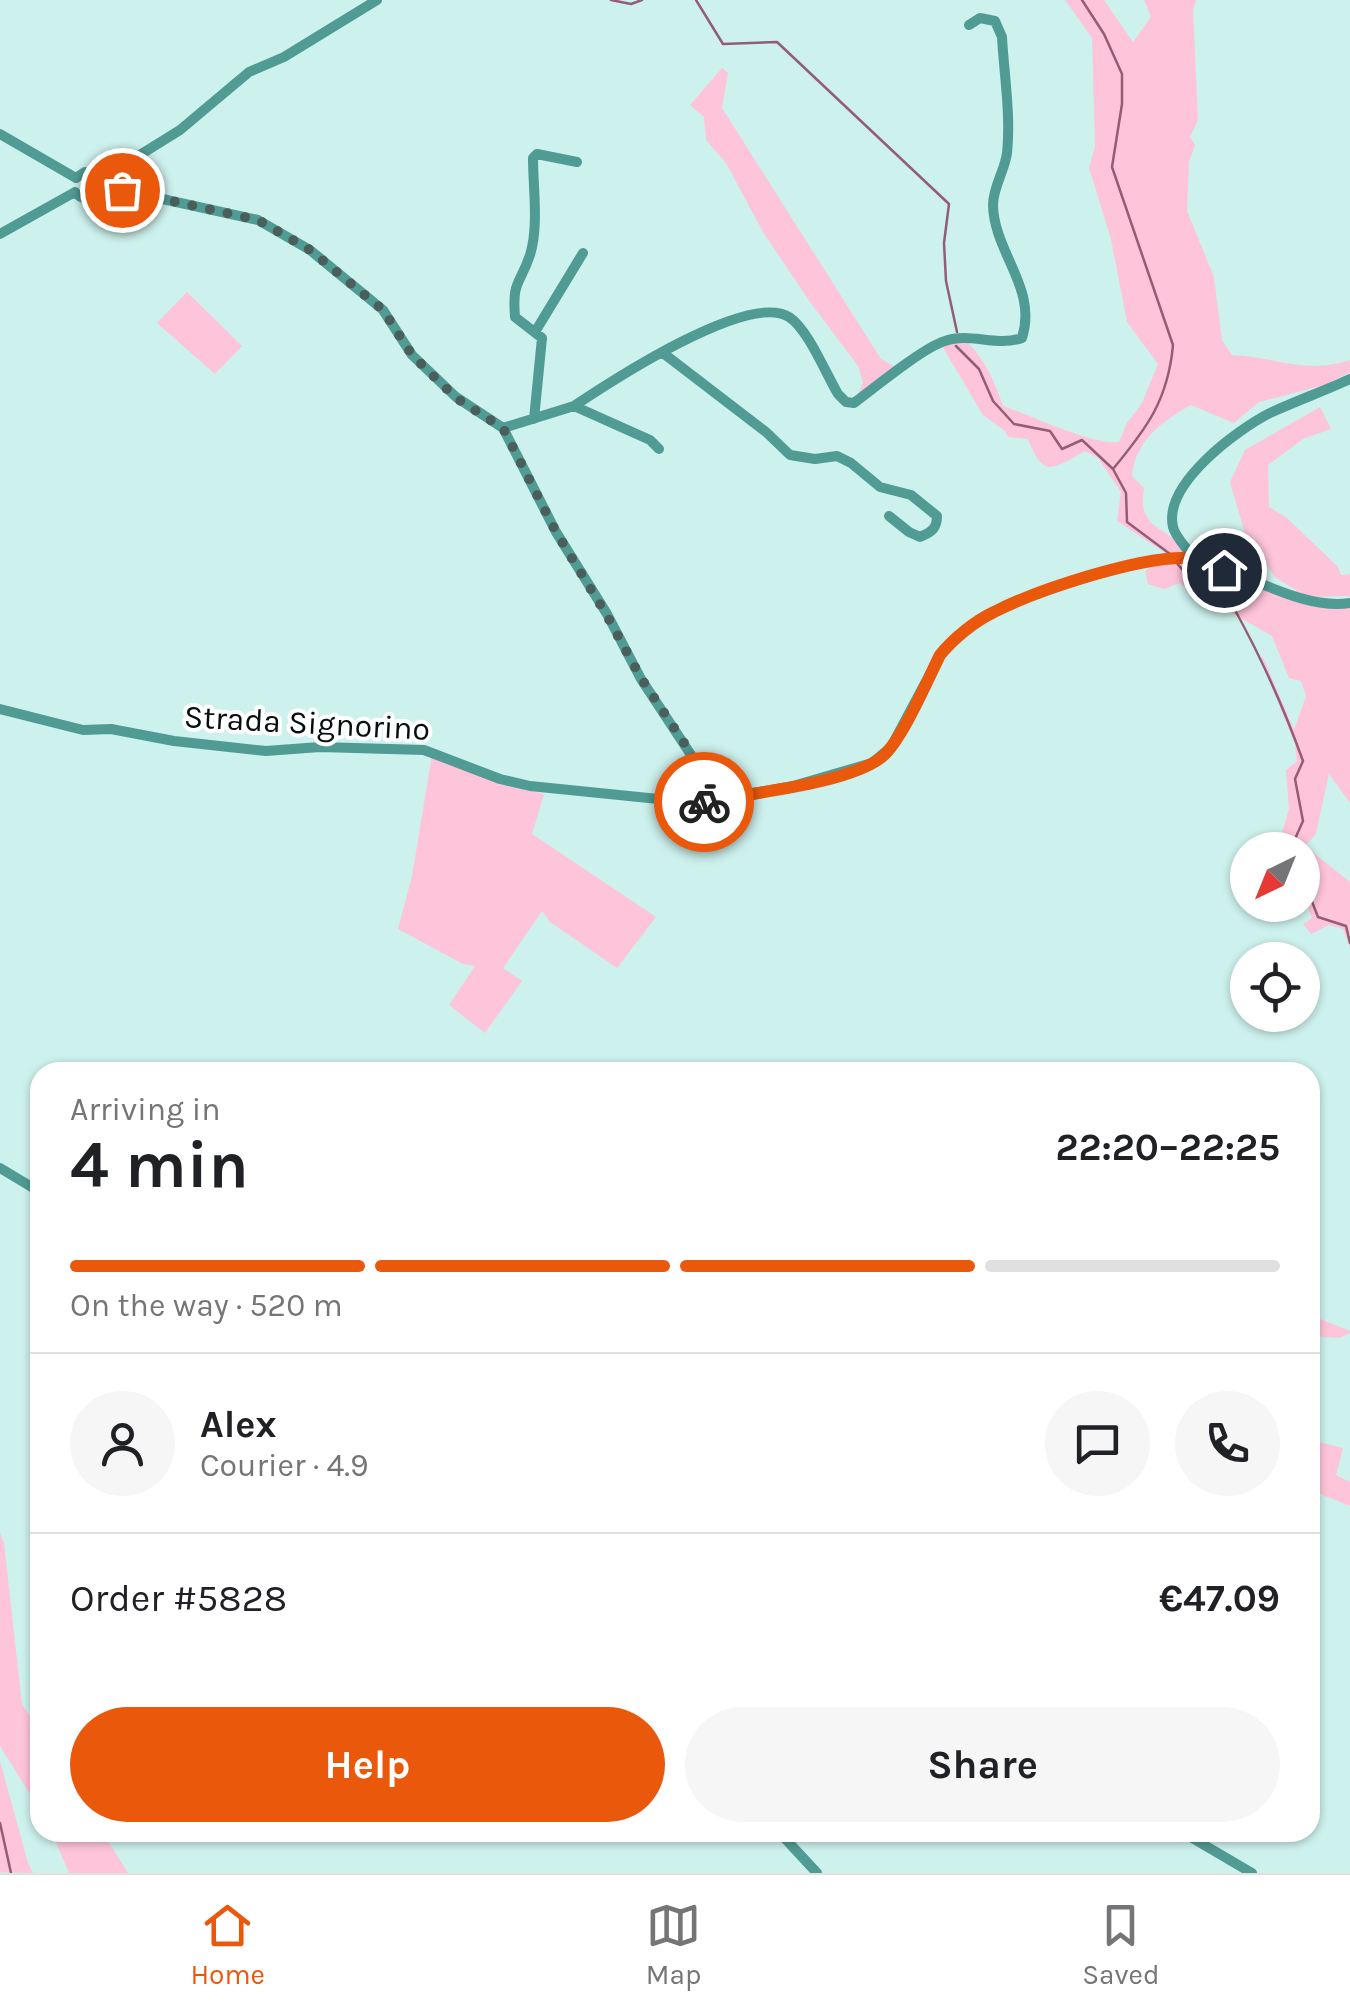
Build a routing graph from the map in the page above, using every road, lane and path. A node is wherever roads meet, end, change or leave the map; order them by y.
1 (377, 0) edge
2 (969, 25) dead end
3 (0, 134) edge
4 (576, 162) dead end
5 (76, 178) junction
6 (99, 183) junction
7 (75, 192) junction
8 (0, 234) edge
9 (584, 254) dead end
10 (536, 332) junction
11 (662, 352) junction
12 (1350, 379) edge
13 (574, 406) junction
14 (534, 420) junction
15 (503, 428) junction
16 (659, 450) dead end
17 (889, 516) dead end
18 (1194, 559) junction
19 (1350, 603) edge
20 (0, 709) edge
21 (698, 803) junction
22 (0, 1168) edge
23 (30, 1186) edge
24 (788, 1842) edge
25 (1199, 1842) edge
26 (817, 1873) edge
27 (1252, 1873) edge

1 - 6 street
2 - 11 street
3 - 5 street
4 - 10 street
5 - 6 street
5 - 7 street
6 - 7 street
6 - 15 street
7 - 8 street
9 - 10 street
10 - 14 street
11 - 13 street
11 - 17 street
12 - 18 street
13 - 14 street
13 - 16 street
14 - 15 street
15 - 21 street
18 - 19 street, Strada Signorino
18 - 21 street, Strada Signorino
20 - 21 street, Strada Signorino
22 - 23 street
24 - 26 street
25 - 27 street

